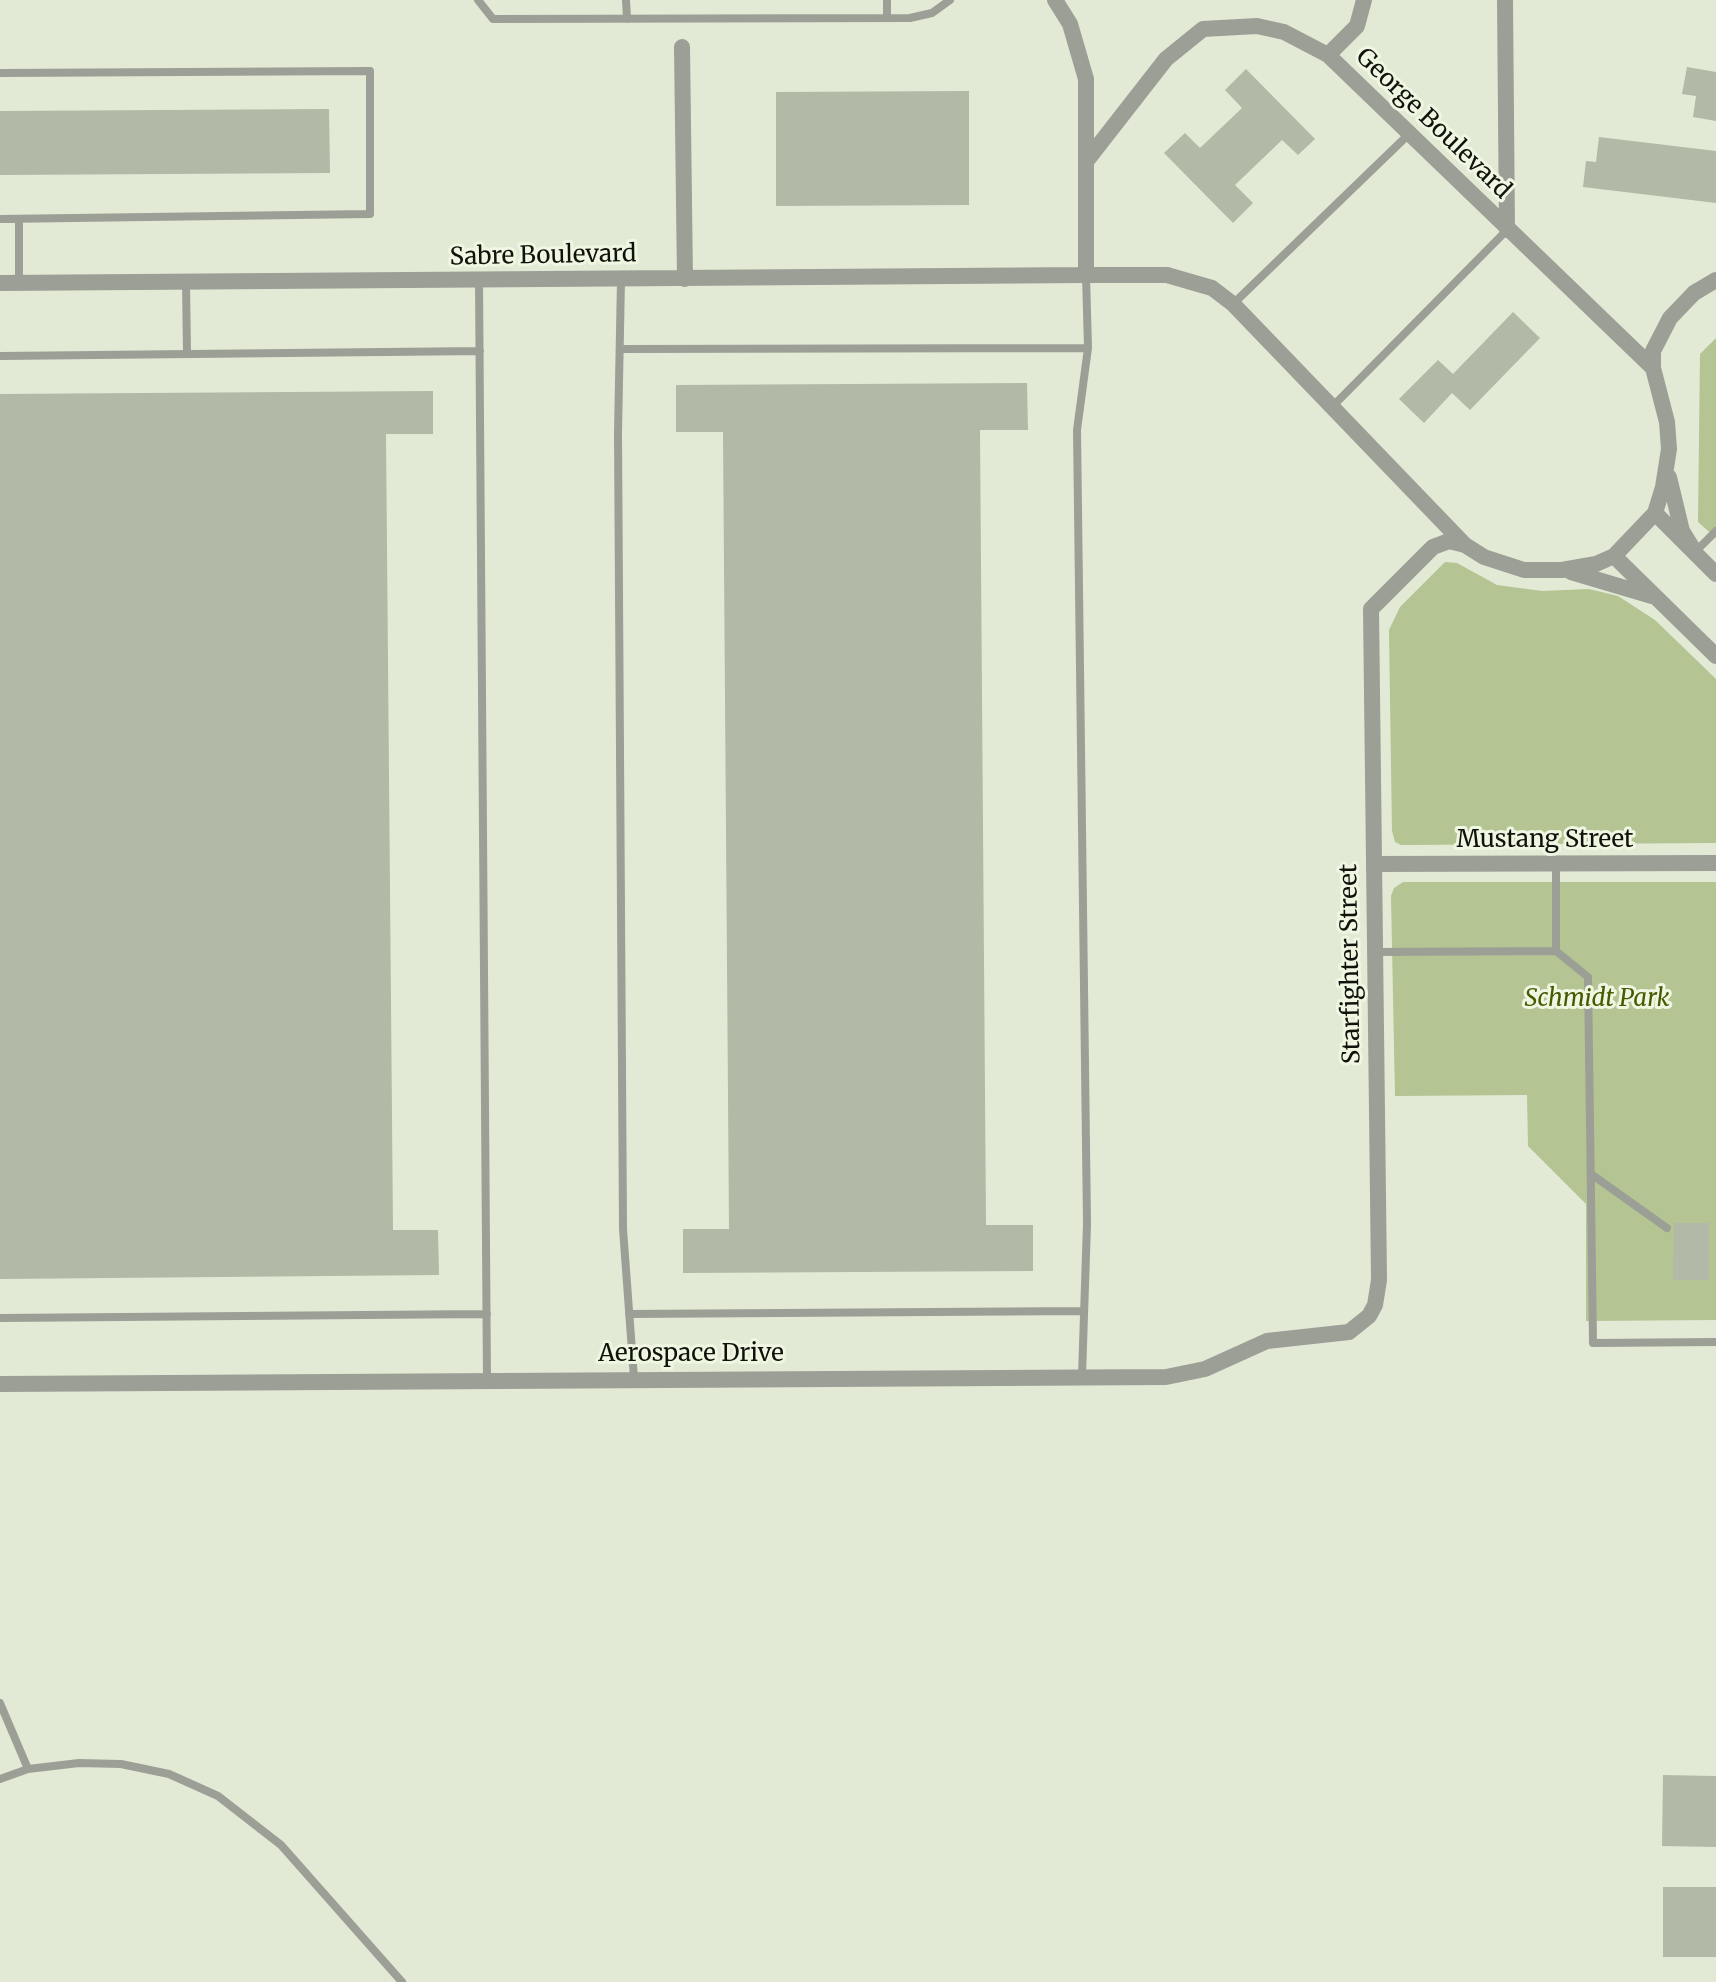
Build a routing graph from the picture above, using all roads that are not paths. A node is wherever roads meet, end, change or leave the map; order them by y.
1 (478, 0) edge
2 (626, 0) edge
3 (887, 0) edge
4 (950, 0) edge
5 (1055, 0) edge
6 (1364, 0) edge
7 (1505, 0) edge
8 (887, 18) junction
9 (627, 19) junction
10 (682, 47) dead end
11 (1328, 55) junction
12 (0, 73) edge
13 (1408, 135) junction
14 (1088, 159) junction
15 (0, 219) edge
16 (19, 219) junction
17 (1507, 230) junction
18 (1086, 275) junction
19 (685, 279) junction
20 (621, 280) junction
21 (1716, 280) edge
22 (479, 281) junction
23 (186, 282) junction
24 (0, 283) edge
25 (19, 283) junction
26 (1233, 304) junction
27 (1088, 348) junction
28 (620, 349) junction
29 (480, 351) junction
30 (187, 354) junction
31 (0, 356) edge
32 (1653, 368) junction
33 (1333, 406) junction
34 (1668, 467) junction
35 (1655, 513) junction
36 (1716, 531) edge
37 (1465, 545) junction
38 (1695, 552) junction
39 (1614, 556) junction
40 (1562, 570) junction
41 (1716, 574) edge
42 (1656, 597) junction
43 (1716, 656) edge
44 (1716, 863) edge
45 (1374, 864) junction
46 (1556, 864) junction
47 (1556, 951) junction
48 (1374, 952) junction
49 (1591, 1174) junction
50 (1667, 1228) dead end
51 (1084, 1311) junction
52 (487, 1314) junction
53 (629, 1314) junction
54 (1369, 1316) joint
55 (0, 1318) edge
56 (1716, 1342) edge
57 (1082, 1376) junction
58 (634, 1378) junction
59 (487, 1381) junction
60 (0, 1384) edge
61 (0, 1703) edge
62 (28, 1769) junction
63 (0, 1779) edge
64 (402, 1982) edge

1 - 9 lane
2 - 9 lane
3 - 8 lane
4 - 8 lane
5 - 14 street
6 - 11 street
7 - 17 street
8 - 9 lane
10 - 19 street
11 - 13 street, George Boulevard
11 - 14 street, George Boulevard
12 - 16 lane
13 - 17 street, George Boulevard
13 - 26 lane
14 - 18 street
15 - 16 lane
16 - 25 lane
17 - 32 street, George Boulevard
17 - 33 lane
18 - 19 street, Sabre Boulevard
18 - 26 street
18 - 27 lane
19 - 20 street, Sabre Boulevard
20 - 22 street, Sabre Boulevard
20 - 28 lane
21 - 32 street
22 - 23 street, Sabre Boulevard
22 - 29 lane
23 - 25 street, Sabre Boulevard
23 - 30 lane
24 - 25 street, Sabre Boulevard
26 - 33 street
27 - 28 lane
27 - 51 lane
28 - 53 lane
29 - 30 lane
29 - 52 lane
30 - 31 lane
32 - 34 street
33 - 37 street
34 - 35 street
34 - 38 street
35 - 38 street
35 - 39 street
36 - 38 lane
37 - 40 street
37 - 45 street, Starfighter Street
38 - 41 street
39 - 40 street
39 - 42 street
40 - 42 street
42 - 43 street
44 - 46 street, Mustang Street
45 - 46 street, Mustang Street
45 - 48 street, Starfighter Street
46 - 47 lane
47 - 48 lane
47 - 49 lane
48 - 54 street, Starfighter Street
49 - 50 lane
49 - 56 lane
51 - 53 lane
51 - 57 lane
52 - 55 lane
52 - 59 lane
53 - 58 lane
54 - 57 street, Aerospace Drive
57 - 58 street, Aerospace Drive
58 - 59 street, Aerospace Drive
59 - 60 street, Aerospace Drive
61 - 62 lane
62 - 63 lane
62 - 64 lane

